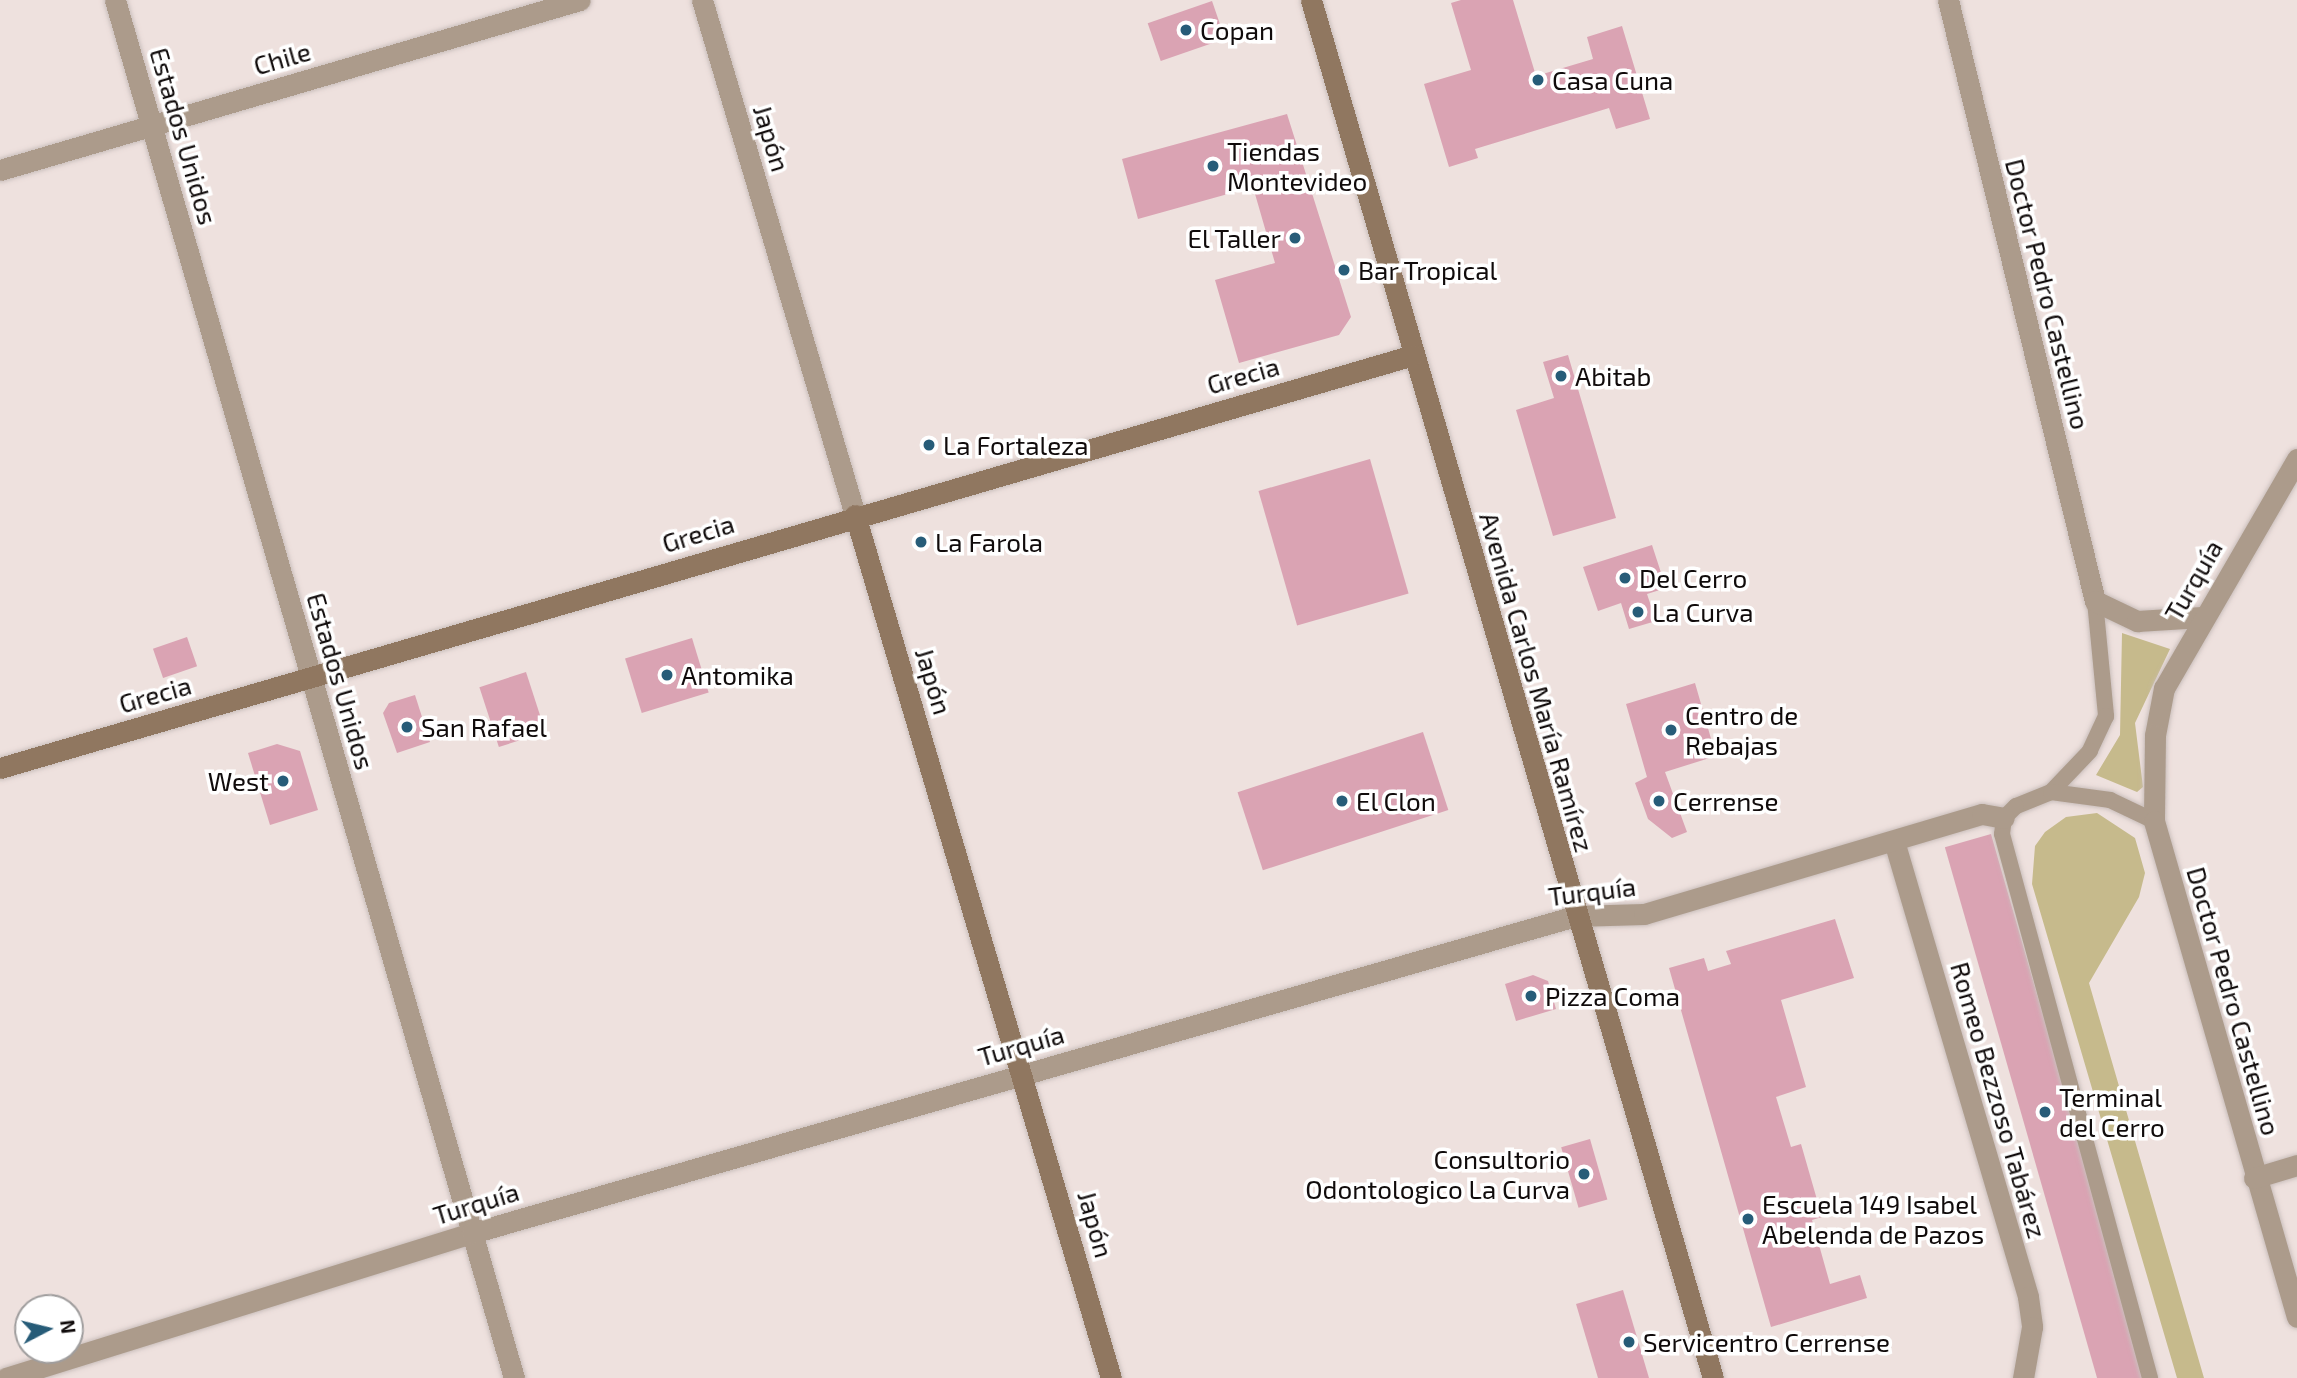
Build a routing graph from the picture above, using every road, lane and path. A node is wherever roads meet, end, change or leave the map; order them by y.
1 (115, 0) edge
2 (580, 0) edge
3 (702, 0) edge
4 (1311, 0) edge
5 (1948, 0) edge
6 (152, 125) junction
7 (0, 170) edge
8 (1413, 355) junction
9 (2297, 459) edge
10 (855, 515) junction
11 (2095, 601) junction
12 (2202, 617) junction
13 (311, 678) junction
14 (2155, 735) joint
15 (0, 768) edge
16 (2051, 792) junction
17 (2004, 818) junction
18 (2154, 821) junction
19 (1894, 841) junction
20 (1575, 916) junction
21 (1022, 1073) junction
22 (2297, 1165) edge
23 (2255, 1178) junction
24 (472, 1233) junction
25 (2297, 1317) edge
26 (6, 1378) edge
27 (514, 1378) edge
28 (1111, 1378) edge
29 (1713, 1378) edge
30 (2024, 1378) edge
31 (2150, 1378) edge

1 - 6 street, Estados Unidos
2 - 6 street, Chile
3 - 10 street, Japón
4 - 8 street, Avenida Carlos María Ramírez
5 - 11 street, Doctor Pedro Castellino
6 - 7 street, Chile
6 - 13 street, Estados Unidos
8 - 10 street, Grecia
8 - 20 street, Avenida Carlos María Ramírez
9 - 12 street, Turquía
10 - 13 street, Grecia
10 - 21 street, Japón
11 - 12 street
11 - 16 lane
12 - 14 street, Turquía
13 - 15 street, Grecia
13 - 24 street, Estados Unidos
14 - 18 street, Doctor Pedro Castellino
16 - 17 lane
16 - 18 lane
17 - 19 street, Turquía
17 - 31 lane
18 - 23 street, Doctor Pedro Castellino
19 - 20 street, Turquía
19 - 30 street, Romeo Bezzoso Tabárez
20 - 21 street, Turquía
20 - 29 street, Avenida Carlos María Ramírez
21 - 24 street, Turquía
21 - 28 street, Japón
22 - 23 street
23 - 25 street, Doctor Pedro Castellino
24 - 26 street, Turquía
24 - 27 street, Estados Unidos

